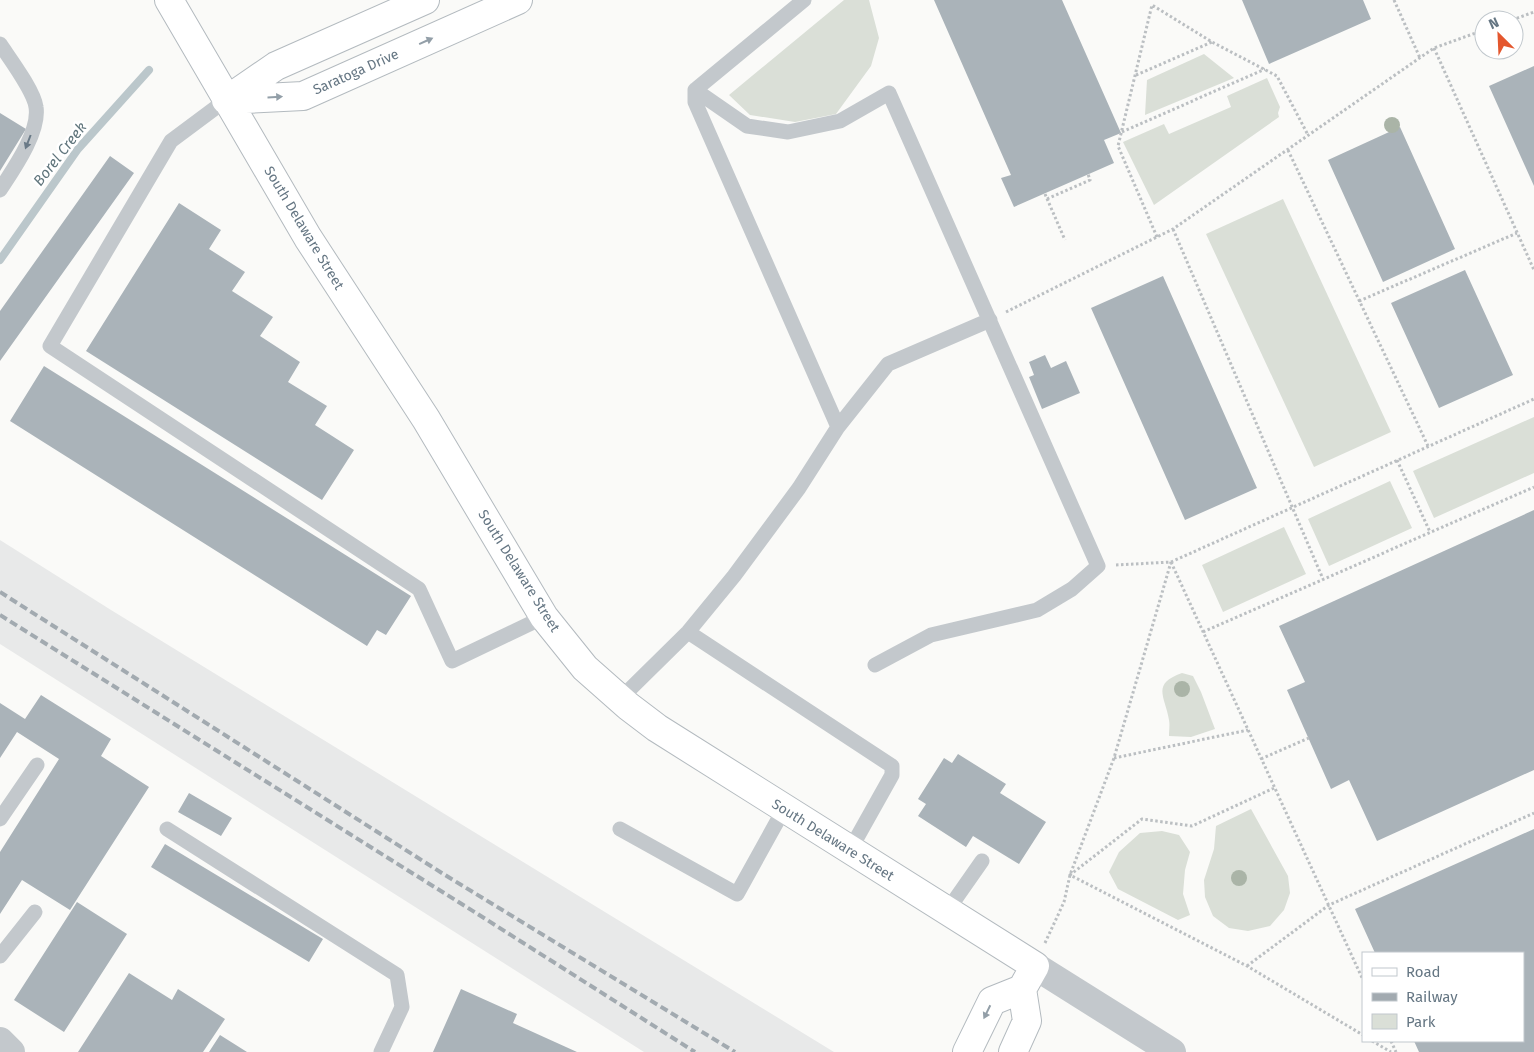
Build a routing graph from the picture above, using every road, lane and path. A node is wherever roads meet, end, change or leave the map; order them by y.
1 (169, 0) edge
2 (425, 0) edge
3 (518, 0) edge
4 (804, 0) edge
5 (1394, 0) edge
6 (1474, 34) edge
7 (1212, 42) junction
8 (0, 44) edge
9 (1434, 48) junction
10 (1420, 58) junction
11 (1264, 69) junction
12 (1135, 75) junction
13 (694, 90) junction
14 (226, 100) junction
15 (1121, 132) junction
16 (1308, 136) junction
17 (1288, 150) junction
18 (1088, 174) dead end
19 (0, 190) edge
20 (1045, 194) dead end
21 (1047, 199) junction
22 (1173, 229) junction
23 (1517, 233) junction
24 (1157, 237) junction
25 (1065, 240) dead end
26 (1534, 270) edge
27 (1359, 301) junction
28 (990, 320) junction
29 (1534, 399) edge
30 (838, 427) junction
31 (1428, 446) junction
32 (1397, 460) junction
33 (1534, 487) edge
34 (1291, 508) junction
35 (1430, 532) junction
36 (1171, 562) junction
37 (1098, 566) junction
38 (1323, 579) junction
39 (544, 617) junction
40 (688, 632) junction
41 (1203, 632) junction
42 (875, 665) dead end
43 (620, 699) junction
44 (1248, 730) junction
45 (1309, 738) dead end
46 (1114, 758) junction
47 (1261, 759) junction
48 (37, 765) dead end
49 (1274, 788) junction
50 (784, 809) junction
51 (1534, 813) edge
52 (0, 819) edge
53 (167, 829) dead end
54 (620, 829) dead end
55 (850, 850) junction
56 (982, 861) dead end
57 (1070, 876) junction
58 (1328, 905) junction
59 (947, 911) junction
60 (34, 912) dead end
61 (0, 956) edge
62 (1247, 966) junction
63 (1028, 977) junction
64 (1362, 978) edge
65 (1362, 1034) edge
66 (0, 1041) edge
67 (1374, 1042) edge
68 (11, 1052) edge
69 (381, 1052) edge
70 (967, 1052) edge
71 (1013, 1052) edge
72 (1172, 1052) edge
73 (1391, 1052) edge

1 - 14 main road, South Delaware Street
2 - 14 main road
14 -> 3 main road, Saratoga Drive
4 - 13 lane
5 - 10 path
6 - 9 path
7 - 11 path
7 - 12 path
7 - 12 path
8 -> 19 lane
9 - 10 path
9 - 23 path
10 - 16 path
11 - 15 path
11 - 16 path
12 - 15 path
13 - 28 lane
13 - 30 lane
14 - 39 main road, South Delaware Street
14 - 39 lane
15 - 24 path
16 - 17 path
17 - 22 path
17 - 27 path
18 - 21 path
20 - 21 path
21 - 25 path
22 - 24 path
22 - 34 path
23 - 26 path
23 - 27 path
24 - 28 path
27 - 31 path
28 - 30 lane
28 - 37 lane
29 - 31 path
30 - 40 lane
31 - 32 path
32 - 34 path
32 - 35 path
33 - 35 path
34 - 36 path
34 - 38 path
35 - 38 path
36 - 37 path
36 - 41 path
36 - 46 path
37 - 42 lane
38 - 41 path
39 - 43 main road, South Delaware Street
40 - 43 lane
40 - 55 lane
41 - 44 path
43 - 50 main road, South Delaware Street
44 - 46 path
44 - 47 path
45 - 47 path
46 - 57 path
47 - 49 path
48 - 52 lane
49 - 57 path
49 - 58 path
50 - 54 lane
50 - 55 main road, South Delaware Street
51 - 58 path
53 - 69 lane
55 - 59 main road, South Delaware Street
56 - 59 lane
57 - 62 path
57 - 63 path
58 - 62 path
58 - 64 path
59 - 63 main road, South Delaware Street
60 - 61 lane
62 - 65 path
63 -> 70 main road
63 - 71 main road
63 - 72 street, South Delaware Street
66 - 68 street
67 - 73 path

